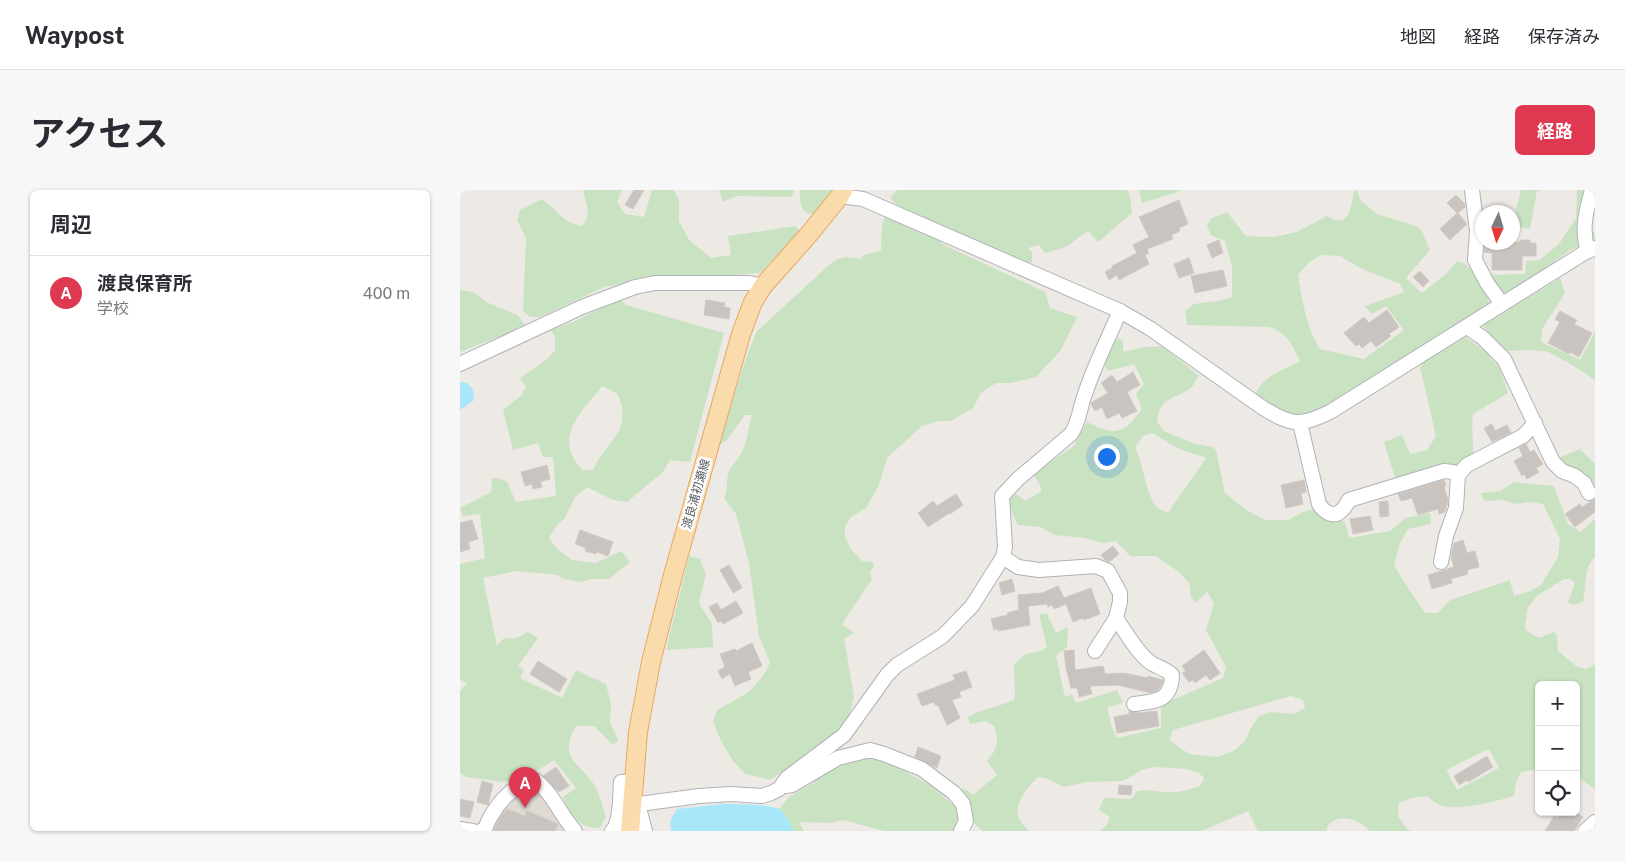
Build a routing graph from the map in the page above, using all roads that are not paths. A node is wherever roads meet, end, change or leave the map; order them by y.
1 (1472, 190) edge
2 (1592, 190) edge
3 (842, 193) edge
4 (1592, 250) edge
5 (763, 286) junction
6 (1502, 304) junction
7 (1120, 311) junction
8 (1467, 327) junction
9 (460, 364) edge
10 (1300, 422) junction
11 (1535, 423) junction
12 (1458, 475) junction
13 (1588, 493) dead end
14 (1003, 557) junction
15 (1441, 562) dead end
16 (1116, 618) junction
17 (1095, 651) dead end
18 (1134, 704) dead end
19 (634, 781) junction
20 (778, 789) junction
21 (635, 805) junction
22 (1595, 822) edge
23 (460, 830) edge
24 (473, 831) edge
25 (480, 831) edge
26 (575, 831) edge
27 (612, 831) edge
28 (630, 831) edge
29 (645, 831) edge
30 (961, 831) edge
31 (1585, 831) edge

1 - 6 street
2 - 4 street
3 - 5 main road, 渡良浦初瀬線
3 - 7 street
4 - 6 street
5 - 9 street
5 - 19 main road, 渡良浦初瀬線
6 - 8 street
7 - 10 street
7 - 14 street
8 - 10 street
8 - 11 street
10 - 12 street
11 - 12 street
11 - 13 street
12 - 15 street
14 - 16 street
14 - 20 street
16 - 17 street
16 - 18 street
19 - 21 main road, 渡良浦初瀬線
19 - 27 street
20 - 21 street
20 - 30 street
21 - 28 main road, 渡良浦初瀬線
21 - 29 street
22 - 31 street
23 - 24 street
25 - 26 street

